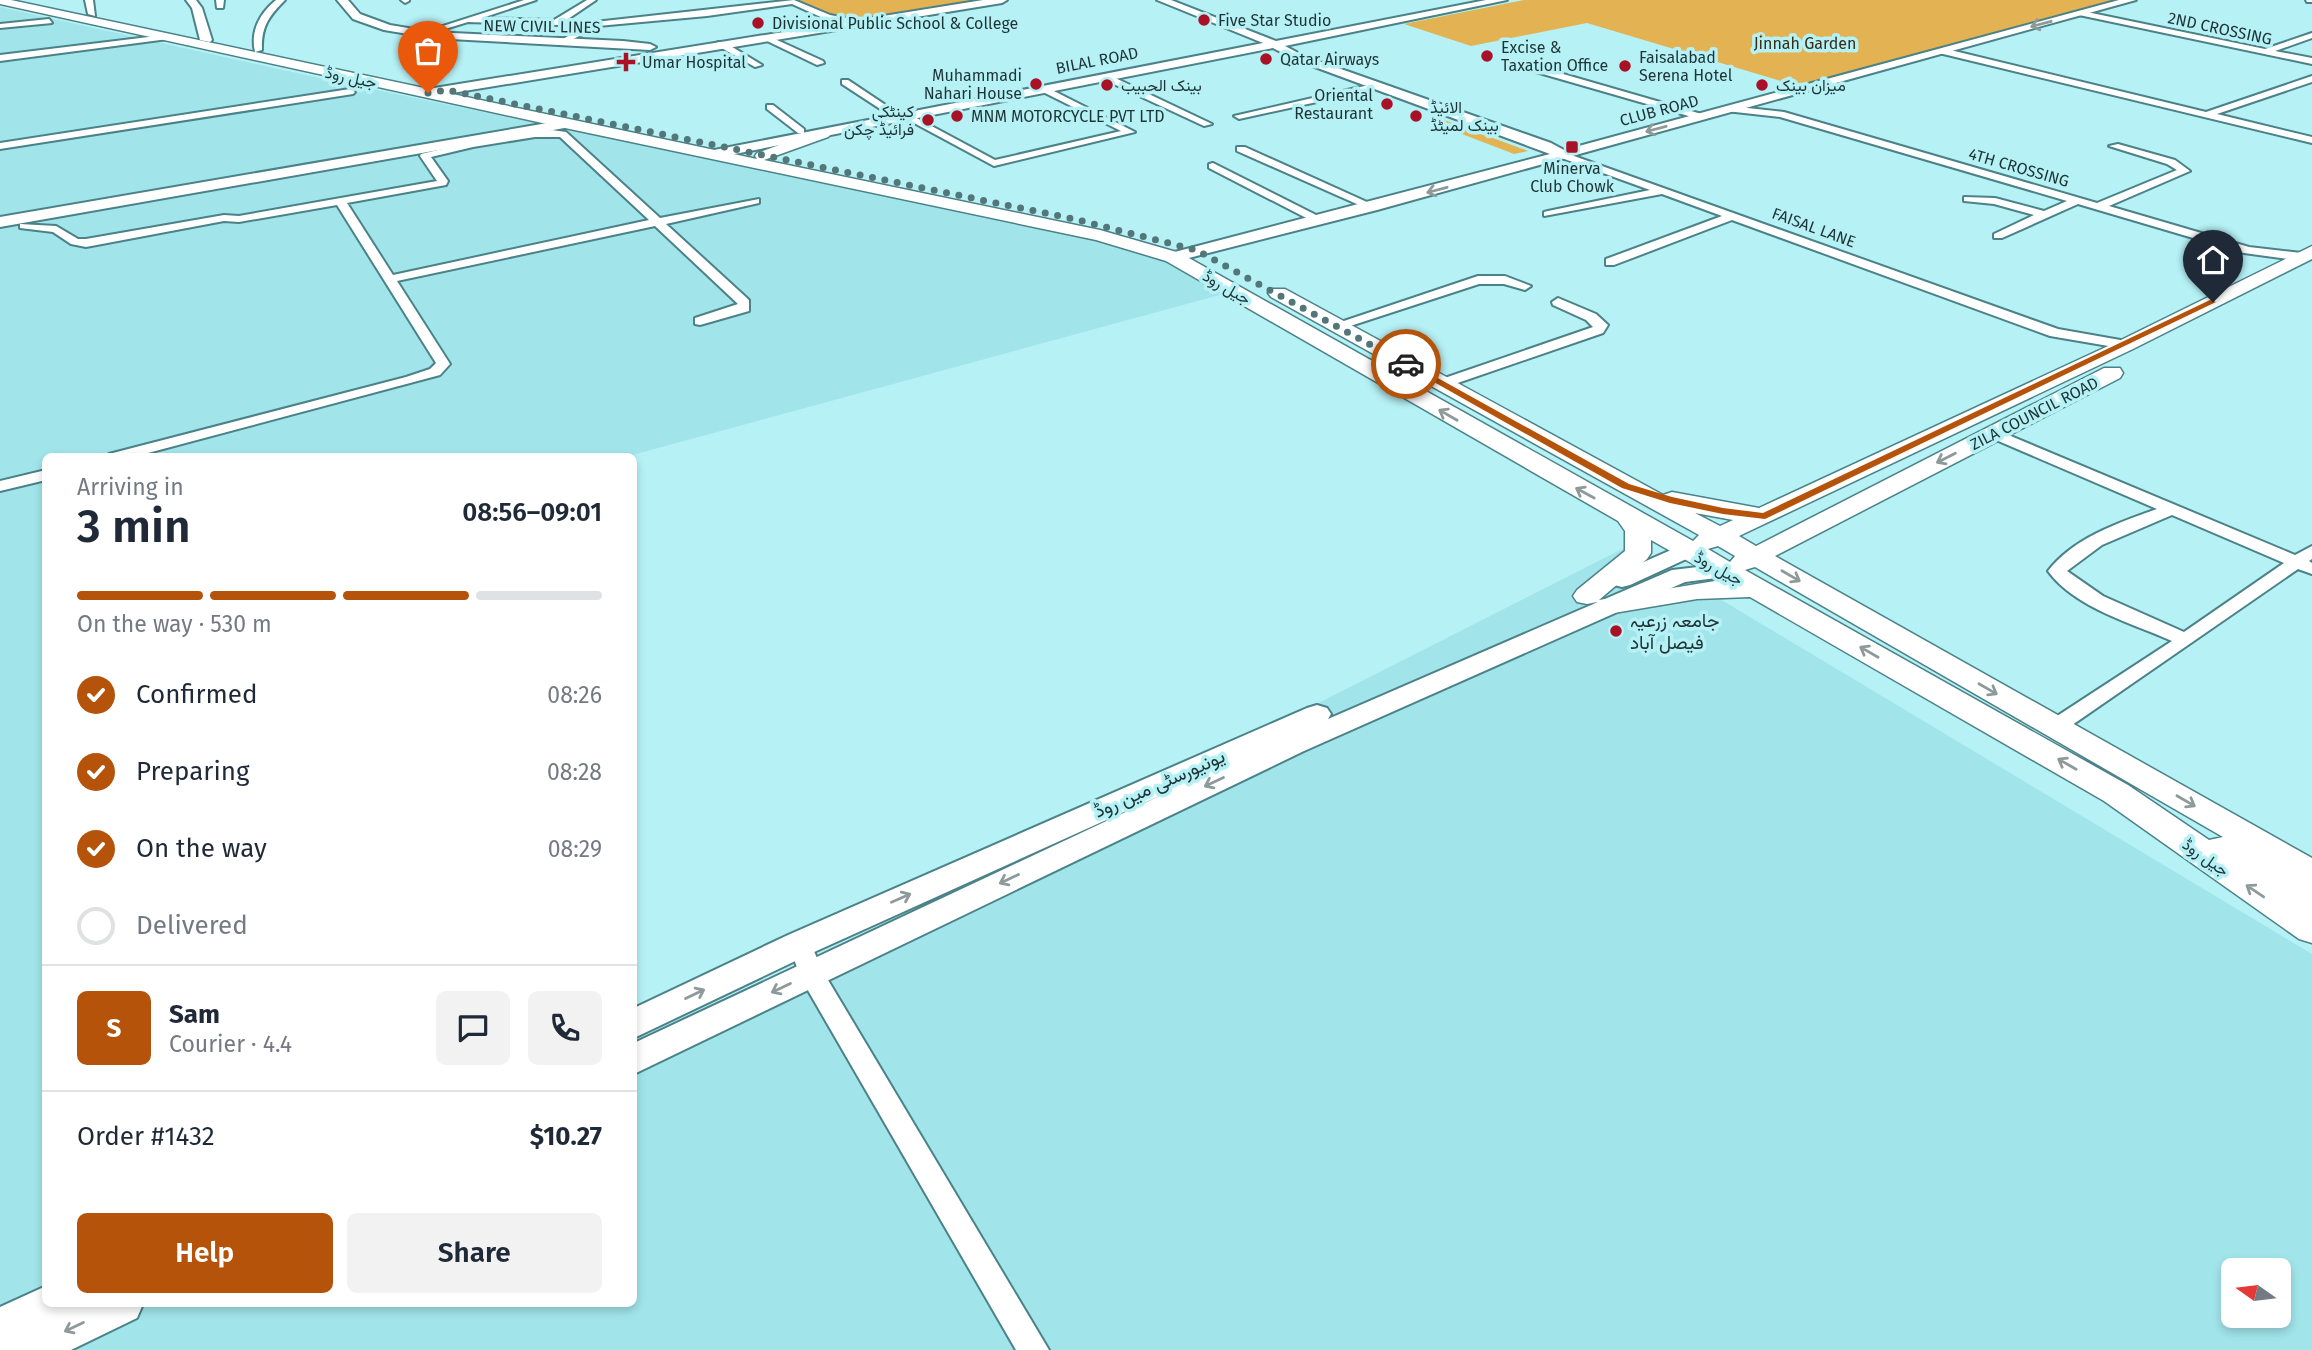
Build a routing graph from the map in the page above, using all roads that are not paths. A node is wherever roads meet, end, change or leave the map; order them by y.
1 (27, 0) edge
2 (191, 0) edge
3 (280, 0) edge
4 (342, 0) edge
5 (532, 0) edge
6 (592, 0) edge
7 (1002, 0) edge
8 (1162, 0) edge
9 (1481, 0) edge
10 (1502, 0) edge
11 (2131, 0) edge
12 (0, 1) edge
13 (790, 1) edge
14 (1460, 1) edge
15 (90, 7) edge
16 (2098, 9) junction
17 (820, 14) junction
18 (2075, 15) junction
19 (49, 20) dead end
20 (469, 20) junction
21 (2116, 20) junction
22 (862, 22) junction
23 (555, 23) junction
24 (596, 24) junction
25 (0, 26) edge
26 (814, 29) junction
27 (422, 34) junction
28 (536, 35) dead end
29 (2312, 35) edge
30 (165, 37) junction
31 (766, 37) junction
32 (1308, 37) junction
33 (206, 40) junction
34 (564, 42) junction
35 (721, 44) junction
36 (1267, 46) junction
37 (1957, 47) junction
38 (258, 50) junction
39 (1942, 51) junction
40 (2266, 51) junction
41 (667, 53) junction
42 (1925, 55) junction
43 (1969, 57) junction
44 (0, 58) edge
45 (1203, 60) junction
46 (2312, 61) edge
47 (820, 63) dead end
48 (758, 65) dead end
49 (1532, 68) dead end
50 (1108, 78) junction
51 (2312, 79) edge
52 (845, 82) dead end
53 (1369, 88) junction
54 (447, 90) junction
55 (1046, 90) junction
56 (350, 92) dead end
57 (428, 93) junction
58 (1765, 99) junction
59 (770, 107) dead end
60 (1729, 109) junction
61 (894, 114) junction
62 (1781, 114) junction
63 (2208, 114) junction
64 (1239, 116) dead end
65 (908, 117) junction
66 (1702, 117) junction
67 (565, 124) junction
68 (1208, 124) dead end
69 (801, 131) junction
70 (823, 134) junction
71 (2312, 140) edge
72 (0, 146) edge
73 (2114, 146) dead end
74 (1588, 147) junction
75 (1241, 149) dead end
76 (710, 150) junction
77 (735, 150) junction
78 (1560, 154) junction
79 (763, 156) junction
80 (1536, 162) junction
81 (1586, 163) junction
82 (1213, 166) dead end
83 (1663, 191) junction
84 (1968, 199) dead end
85 (2078, 200) junction
86 (340, 201) junction
87 (755, 201) dead end
88 (2099, 206) junction
89 (1372, 207) junction
90 (1548, 214) dead end
91 (2045, 215) junction
92 (1733, 216) junction
93 (1320, 221) junction
94 (0, 222) edge
95 (658, 222) junction
96 (24, 226) dead end
97 (1998, 236) dead end
98 (2248, 250) junction
99 (1184, 254) junction
100 (2309, 260) edge
101 (1610, 262) dead end
102 (2277, 269) junction
103 (390, 279) junction
104 (1525, 286) dead end
105 (1558, 302) dead end
106 (700, 321) dead end
107 (1336, 326) junction
108 (2055, 333) junction
109 (2126, 345) junction
110 (2090, 362) junction
111 (1441, 384) junction
112 (1994, 434) junction
113 (129, 453) edge
114 (42, 475) edge
115 (0, 486) edge
116 (1625, 486) junction
117 (2172, 509) junction
118 (1765, 516) junction
119 (1628, 517) junction
120 (1719, 537) junction
121 (2312, 551) edge
122 (1756, 557) junction
123 (1684, 562) junction
124 (2304, 566) edge
125 (1724, 571) junction
126 (1758, 590) junction
127 (1597, 601) junction
128 (2186, 640) junction
129 (2056, 727) junction
130 (1263, 748) junction
131 (2146, 814) junction
132 (2260, 843) junction
133 (2312, 867) edge
134 (2312, 875) edge
135 (2312, 898) edge
136 (2312, 929) edge
137 (800, 944) junction
138 (811, 973) junction
139 (637, 1023) edge
140 (637, 1058) edge
141 (46, 1307) edge
142 (116, 1307) edge
143 (0, 1329) edge
144 (25, 1350) edge
145 (1033, 1350) edge

1 - 15 main road, جیل روڈ
2 - 33 main road
3 - 38 street
4 - 27 main road, NEW CIVIL LINES
5 - 20 street
6 - 23 street
7 - 22 main road
8 - 36 main road
9 - 14 main road, BILAL ROAD
10 - 32 main road, BILAL ROAD
11 - 16 main road, CLUB ROAD
12 - 30 main road, جیل روڈ
13 - 17 street
13 - 24 street
14 - 32 main road, BILAL ROAD
15 - 33 main road, جیل روڈ
16 - 18 main road, CLUB ROAD
16 - 21 main road
17 - 22 street
17 - 26 street
18 - 21 main road
18 -> 37 main road, CLUB ROAD
19 - 25 street
20 - 23 street
20 - 27 street
21 - 40 street, 2ND CROSSING
22 - 26 main road
23 - 24 street
23 - 28 street
24 - 34 street
26 - 31 main road
27 - 34 main road, NEW CIVIL LINES
29 - 40 street
30 - 44 street
30 - 57 main road, جیل روڈ
31 - 35 main road
31 - 47 street
32 - 36 main road, BILAL ROAD
33 - 38 main road, جیل روڈ
34 - 41 main road, NEW CIVIL LINES
35 - 41 main road
35 - 48 street
36 - 45 main road, BILAL ROAD
36 - 45 main road
36 - 53 main road, FAISAL LANE
36 - 61 main road, BILAL ROAD
36 - 78 main road, FAISAL LANE
37 - 39 main road, CLUB ROAD
37 - 43 main road
38 - 54 main road, جیل روڈ
39 - 42 main road, CLUB ROAD
39 - 43 street
40 - 46 street, 2ND CROSSING
41 - 54 main road
42 - 43 main road
42 - 58 main road, CLUB ROAD
43 - 63 street
45 - 50 main road, BILAL ROAD
49 - 66 street
50 - 55 main road, BILAL ROAD
50 - 68 street
51 - 63 street
52 - 61 street
53 - 64 street
53 - 78 main road, FAISAL LANE
54 - 57 main road
54 - 76 main road, جیل روڈ
55 - 65 main road, BILAL ROAD
55 - 65 street
56 - 72 street
57 - 67 main road, جیل روڈ
58 - 60 main road, CLUB ROAD
58 - 62 street
59 - 69 street
60 - 62 street, 4TH CROSSING
60 - 66 main road, CLUB ROAD
61 - 69 main road, BILAL ROAD
62 - 85 street, 4TH CROSSING
63 - 71 street
65 - 70 main road, BILAL ROAD
66 -> 74 main road, CLUB ROAD
67 - 76 main road, جیل روڈ
67 - 94 main road
69 - 76 main road, BILAL ROAD
70 - 77 main road, BILAL ROAD
70 - 79 main road
73 - 88 street
74 - 78 main road, CLUB ROAD
74 - 81 main road
75 - 89 street
76 - 77 main road, جیل روڈ
76 - 99 main road, جیل روڈ
77 - 79 main road, جیل روڈ
78 - 80 main road, CLUB ROAD
78 - 81 street, FAISAL LANE
79 - 99 main road, جیل روڈ
80 - 81 main road
80 -> 89 main road, CLUB ROAD
81 - 83 street, FAISAL LANE
82 - 93 street
83 - 90 street
83 - 92 street, FAISAL LANE
84 - 91 street
85 - 88 street, 4TH CROSSING
85 - 91 street
86 - 95 street
86 - 96 street
86 - 103 street
87 - 95 street
88 - 98 street, 4TH CROSSING
89 - 93 main road, CLUB ROAD
91 - 97 street
92 - 101 street
92 - 108 street, FAISAL LANE
93 - 99 main road, CLUB ROAD
95 - 103 street
95 - 106 street
98 - 100 street, 4TH CROSSING
98 - 102 street, 4TH CROSSING
99 - 107 main road, جیل روڈ
119 -> 99 main road, جیل روڈ
100 - 102 main road, ZILA COUNCIL ROAD
100 - 112 main road, ZILA COUNCIL ROAD
102 - 109 main road, ZILA COUNCIL ROAD
103 - 113 street
104 - 107 street
105 - 111 street
107 - 111 main road, جیل روڈ
108 - 109 street, FAISAL LANE
108 - 110 street, FAISAL LANE
109 - 110 main road, ZILA COUNCIL ROAD
110 - 118 main road, ZILA COUNCIL ROAD
111 - 116 main road, جیل روڈ
112 - 117 street
112 -> 122 main road, ZILA COUNCIL ROAD
114 - 115 street
116 - 118 main road
116 - 120 main road, جیل روڈ
117 - 124 street
117 - 128 street
118 - 120 main road, ZILA COUNCIL ROAD
119 - 123 main road, جیل روڈ
119 - 127 main road
120 - 122 main road, جیل روڈ
120 - 123 main road, ZILA COUNCIL ROAD
121 - 124 street
122 - 125 main road, ZILA COUNCIL ROAD
122 -> 129 main road, جیل روڈ
123 - 125 main road, جیل روڈ
123 - 127 main road, یونیورسٹی مین روڈ
124 - 128 street
125 - 126 main road, جیل روڈ
126 - 127 main road
131 -> 126 main road, جیل روڈ
127 - 130 main road, یونیورسٹی مین روڈ
128 - 129 street
129 -> 132 main road, جیل روڈ
137 -> 130 main road, یونیورسٹی مین روڈ
130 -> 138 main road, یونیورسٹی مین روڈ
131 - 135 main road
136 -> 131 main road, جیل روڈ
132 - 133 main road
132 - 134 main road, جیل روڈ
137 - 138 street
139 -> 137 main road, یونیورسٹی مین روڈ
138 -> 140 main road, یونیورسٹی مین روڈ
138 - 145 street
141 - 143 main road
142 -> 144 main road

